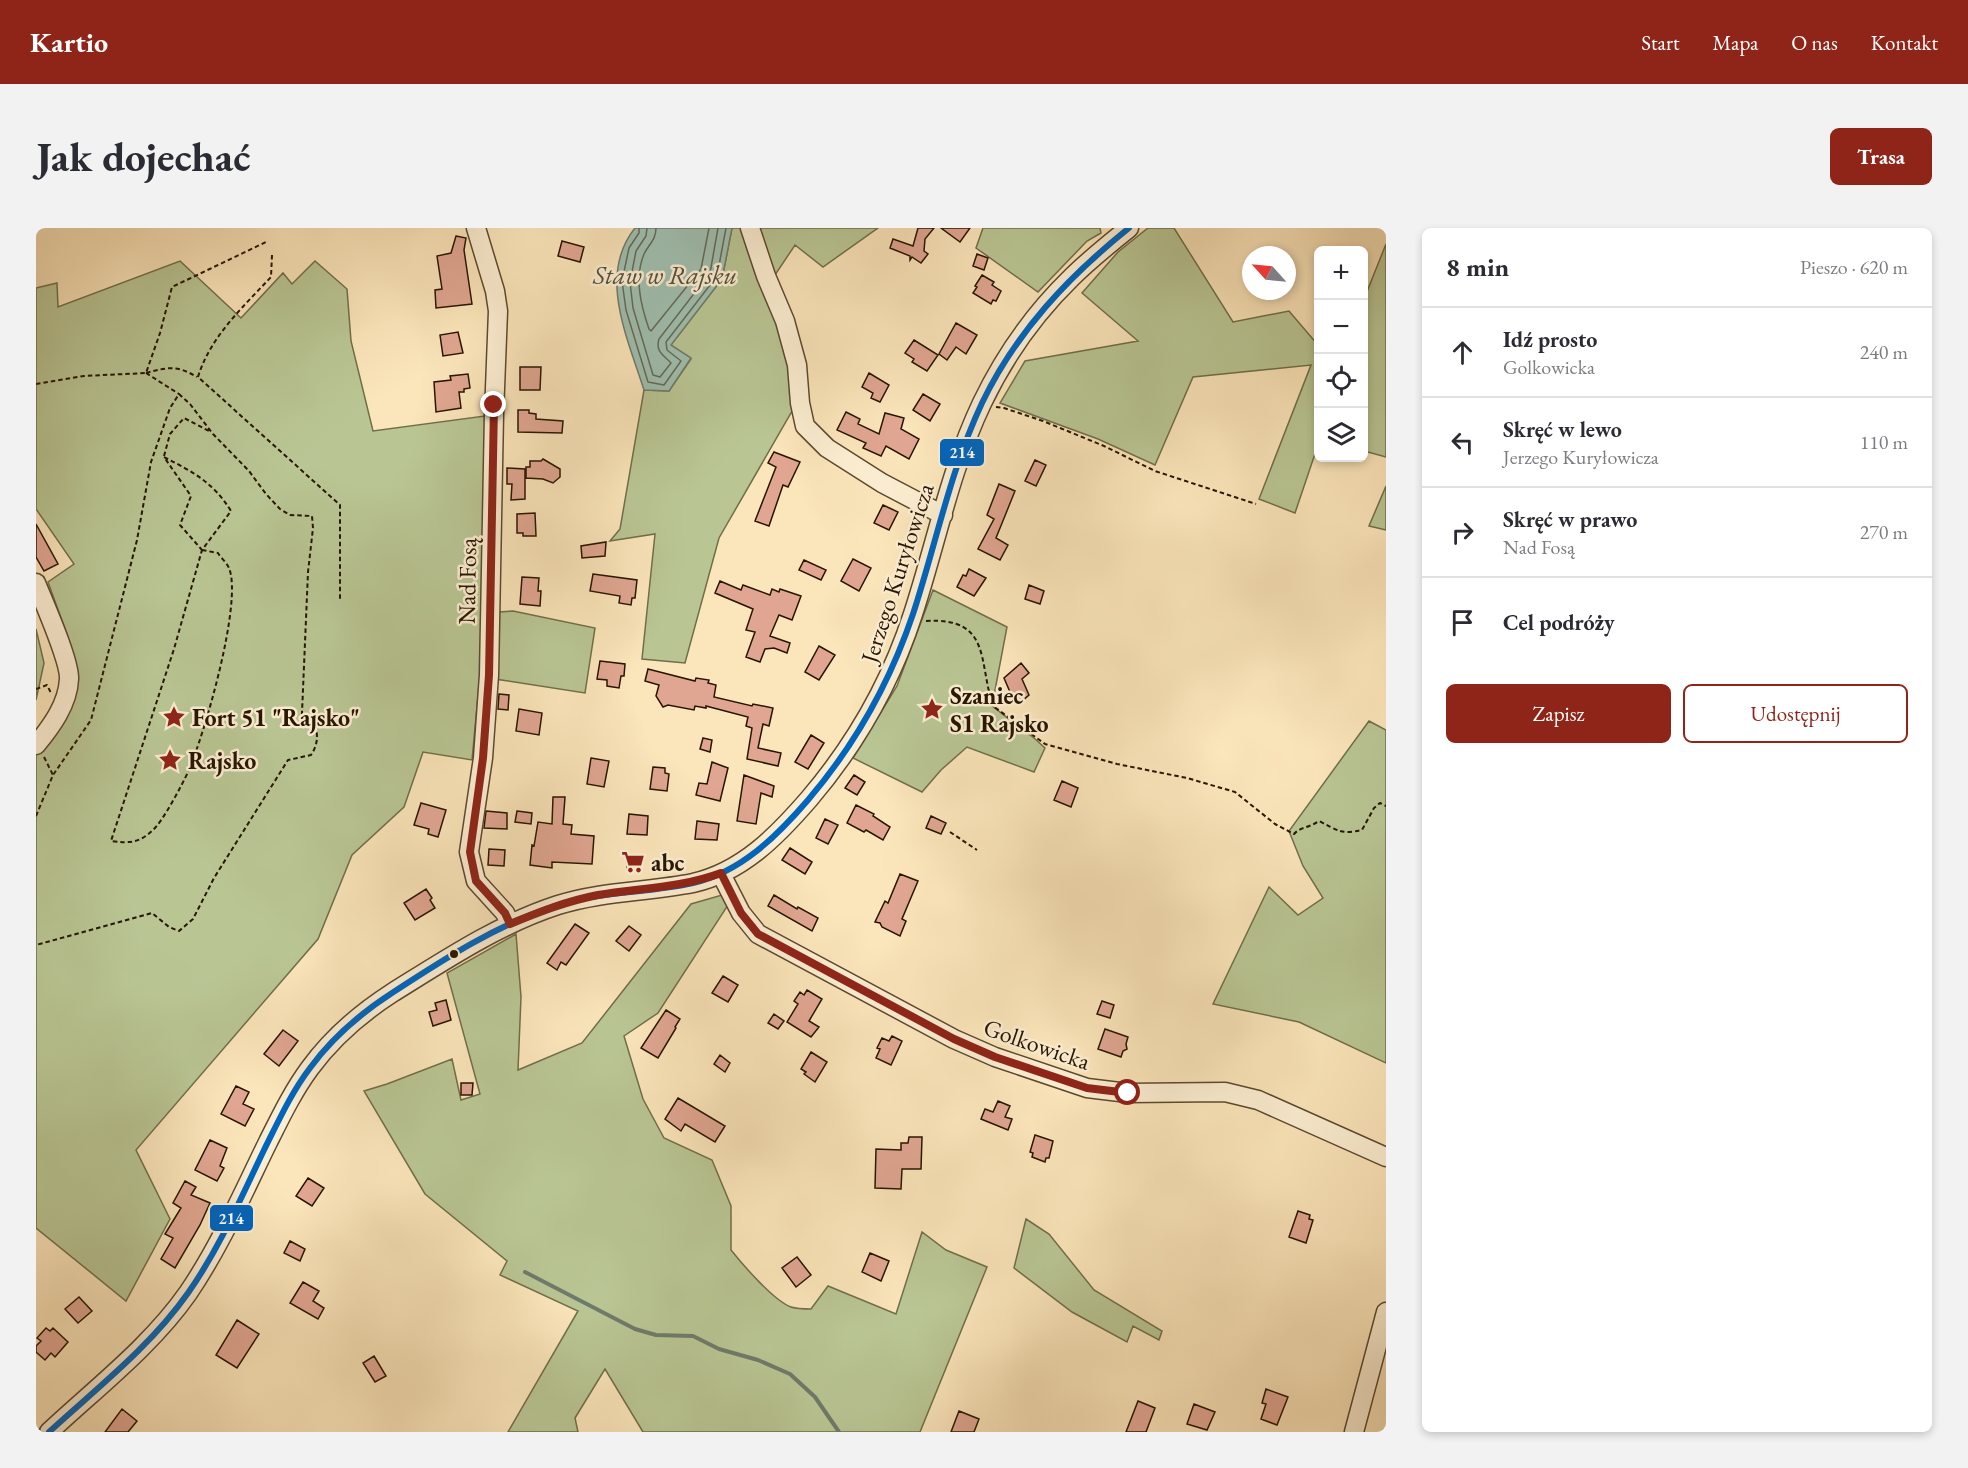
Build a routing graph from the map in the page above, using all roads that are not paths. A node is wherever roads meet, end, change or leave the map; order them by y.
1 (476, 228) edge
2 (750, 228) edge
3 (1129, 228) edge
4 (943, 515) junction
5 (36, 583) edge
6 (36, 745) edge
7 (721, 873) junction
8 (510, 924) junction
9 (1386, 1157) edge
10 (1386, 1312) edge
11 (49, 1432) edge
12 (1354, 1432) edge

1 - 8 street, Nad Fosą
2 - 4 street
3 - 4 street, Jerzego Kuryłowicza
4 - 7 street, Jerzego Kuryłowicza
5 - 6 street
7 - 8 street, Jerzego Kuryłowicza
7 - 9 street, Golkowicka
8 - 11 street, Jerzego Kuryłowicza
10 - 12 street

